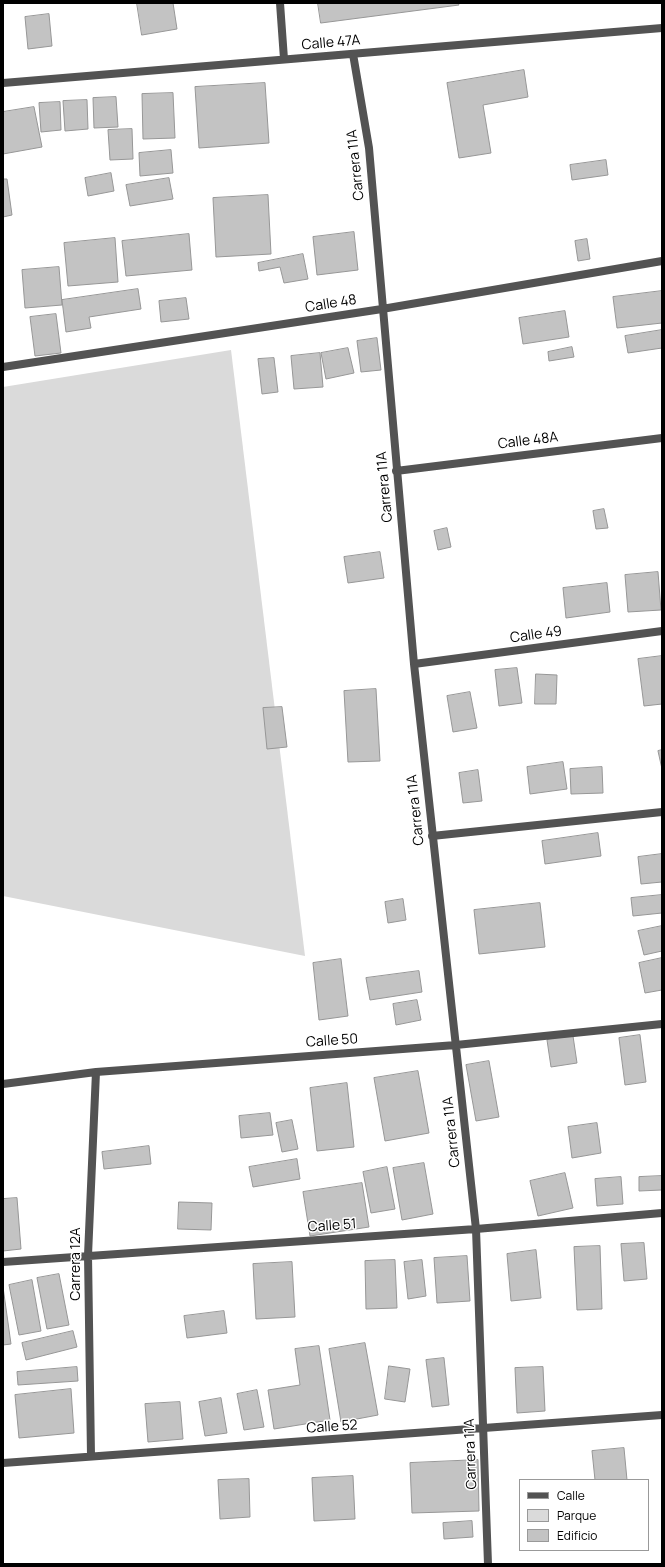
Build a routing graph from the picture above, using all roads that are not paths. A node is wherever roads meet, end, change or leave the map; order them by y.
1 (280, 3) edge
2 (662, 28) edge
3 (353, 54) junction
4 (284, 59) junction
5 (3, 83) edge
6 (662, 261) edge
7 (382, 309) junction
8 (3, 367) edge
9 (662, 438) edge
10 (396, 471) junction
11 (662, 632) edge
12 (414, 664) junction
13 (662, 812) edge
14 (432, 836) junction
15 (662, 1024) edge
16 (456, 1045) junction
17 (96, 1072) junction
18 (3, 1084) edge
19 (662, 1213) edge
20 (476, 1229) junction
21 (88, 1255) junction
22 (3, 1262) edge
23 (662, 1415) edge
24 (484, 1429) junction
25 (91, 1456) junction
26 (3, 1463) edge
27 (488, 1564) edge

1 - 4 street
2 - 3 street, Calle 47A
3 - 4 street, Calle 47A
3 - 7 street, Carrera 11A
4 - 5 street, Calle 47A
6 - 7 street, Calle 48
7 - 8 street, Calle 48
7 - 10 street, Carrera 11A
9 - 10 street, Calle 48A
10 - 12 street, Carrera 11A
11 - 12 street, Calle 49
12 - 14 street, Carrera 11A
13 - 14 street
14 - 16 street, Carrera 11A
15 - 16 street, Calle 50
16 - 17 street, Calle 50
16 - 20 street, Carrera 11A
17 - 18 street, Calle 50
17 - 21 street, Carrera 12A
19 - 20 street, Calle 51
20 - 21 street, Calle 51
20 - 24 street, Carrera 11A
21 - 22 street, Calle 51
21 - 25 street, Carrera 12A
23 - 24 street, Calle 52
24 - 25 street, Calle 52
24 - 27 street, Carrera 11A
25 - 26 street, Calle 52

